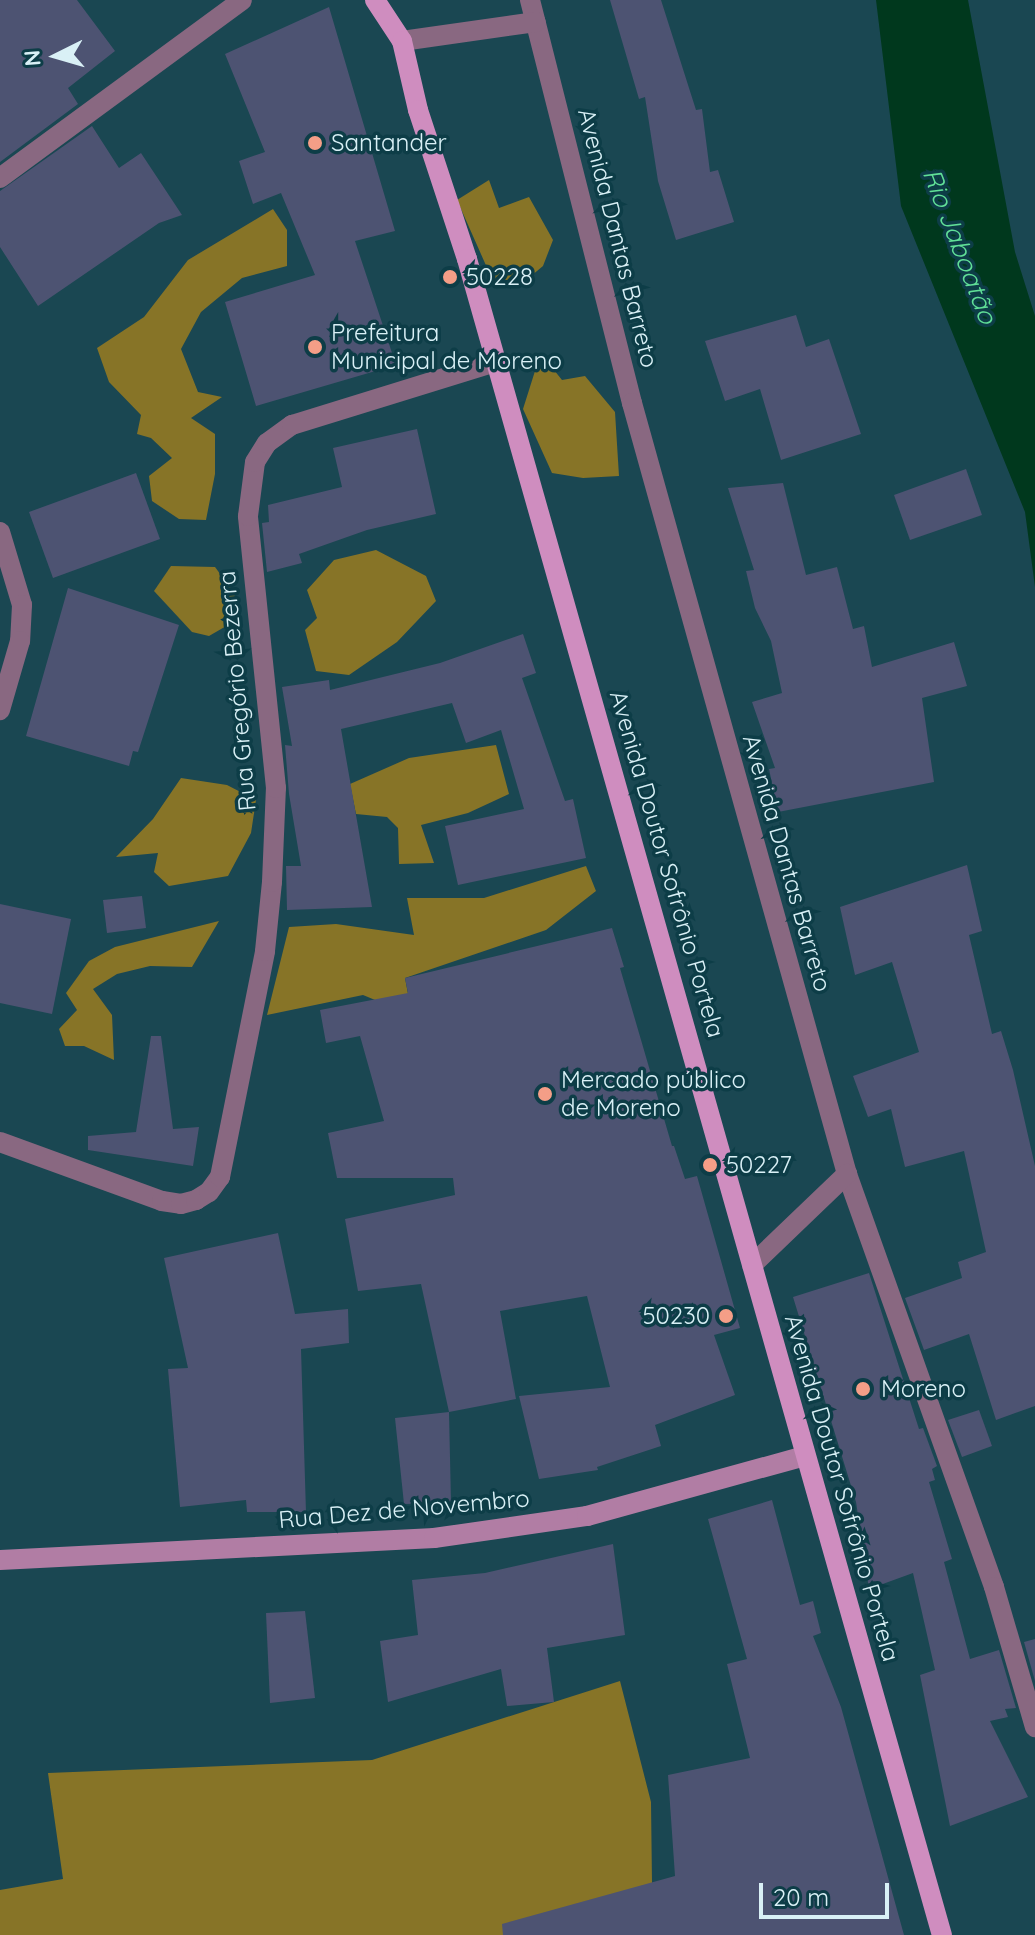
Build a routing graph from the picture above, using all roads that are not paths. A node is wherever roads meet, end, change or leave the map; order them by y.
1 (242, 0) edge
2 (375, 0) edge
3 (530, 0) edge
4 (536, 22) junction
5 (402, 41) junction
6 (0, 178) edge
7 (496, 362) junction
8 (0, 532) edge
9 (0, 710) edge
10 (0, 1142) edge
11 (847, 1174) junction
12 (752, 1265) junction
13 (805, 1456) junction
14 (0, 1560) edge
15 (1035, 1727) edge
16 (942, 1935) edge

1 - 6 street
2 - 5 main road, Avenida Doutor Sofrônio Portela
3 - 4 street, Avenida Dantas Barreto
4 - 5 street
4 - 11 street, Avenida Dantas Barreto
5 - 7 main road, Avenida Doutor Sofrônio Portela
7 - 10 street, Rua Gregório Bezerra
7 - 12 main road, Avenida Doutor Sofrônio Portela
8 - 9 street
11 - 12 street
11 - 15 street, Avenida Dantas Barreto
12 - 13 main road, Avenida Doutor Sofrônio Portela
13 - 14 main road, Rua Dez de Novembro
13 - 16 main road, Avenida Doutor Sofrônio Portela

